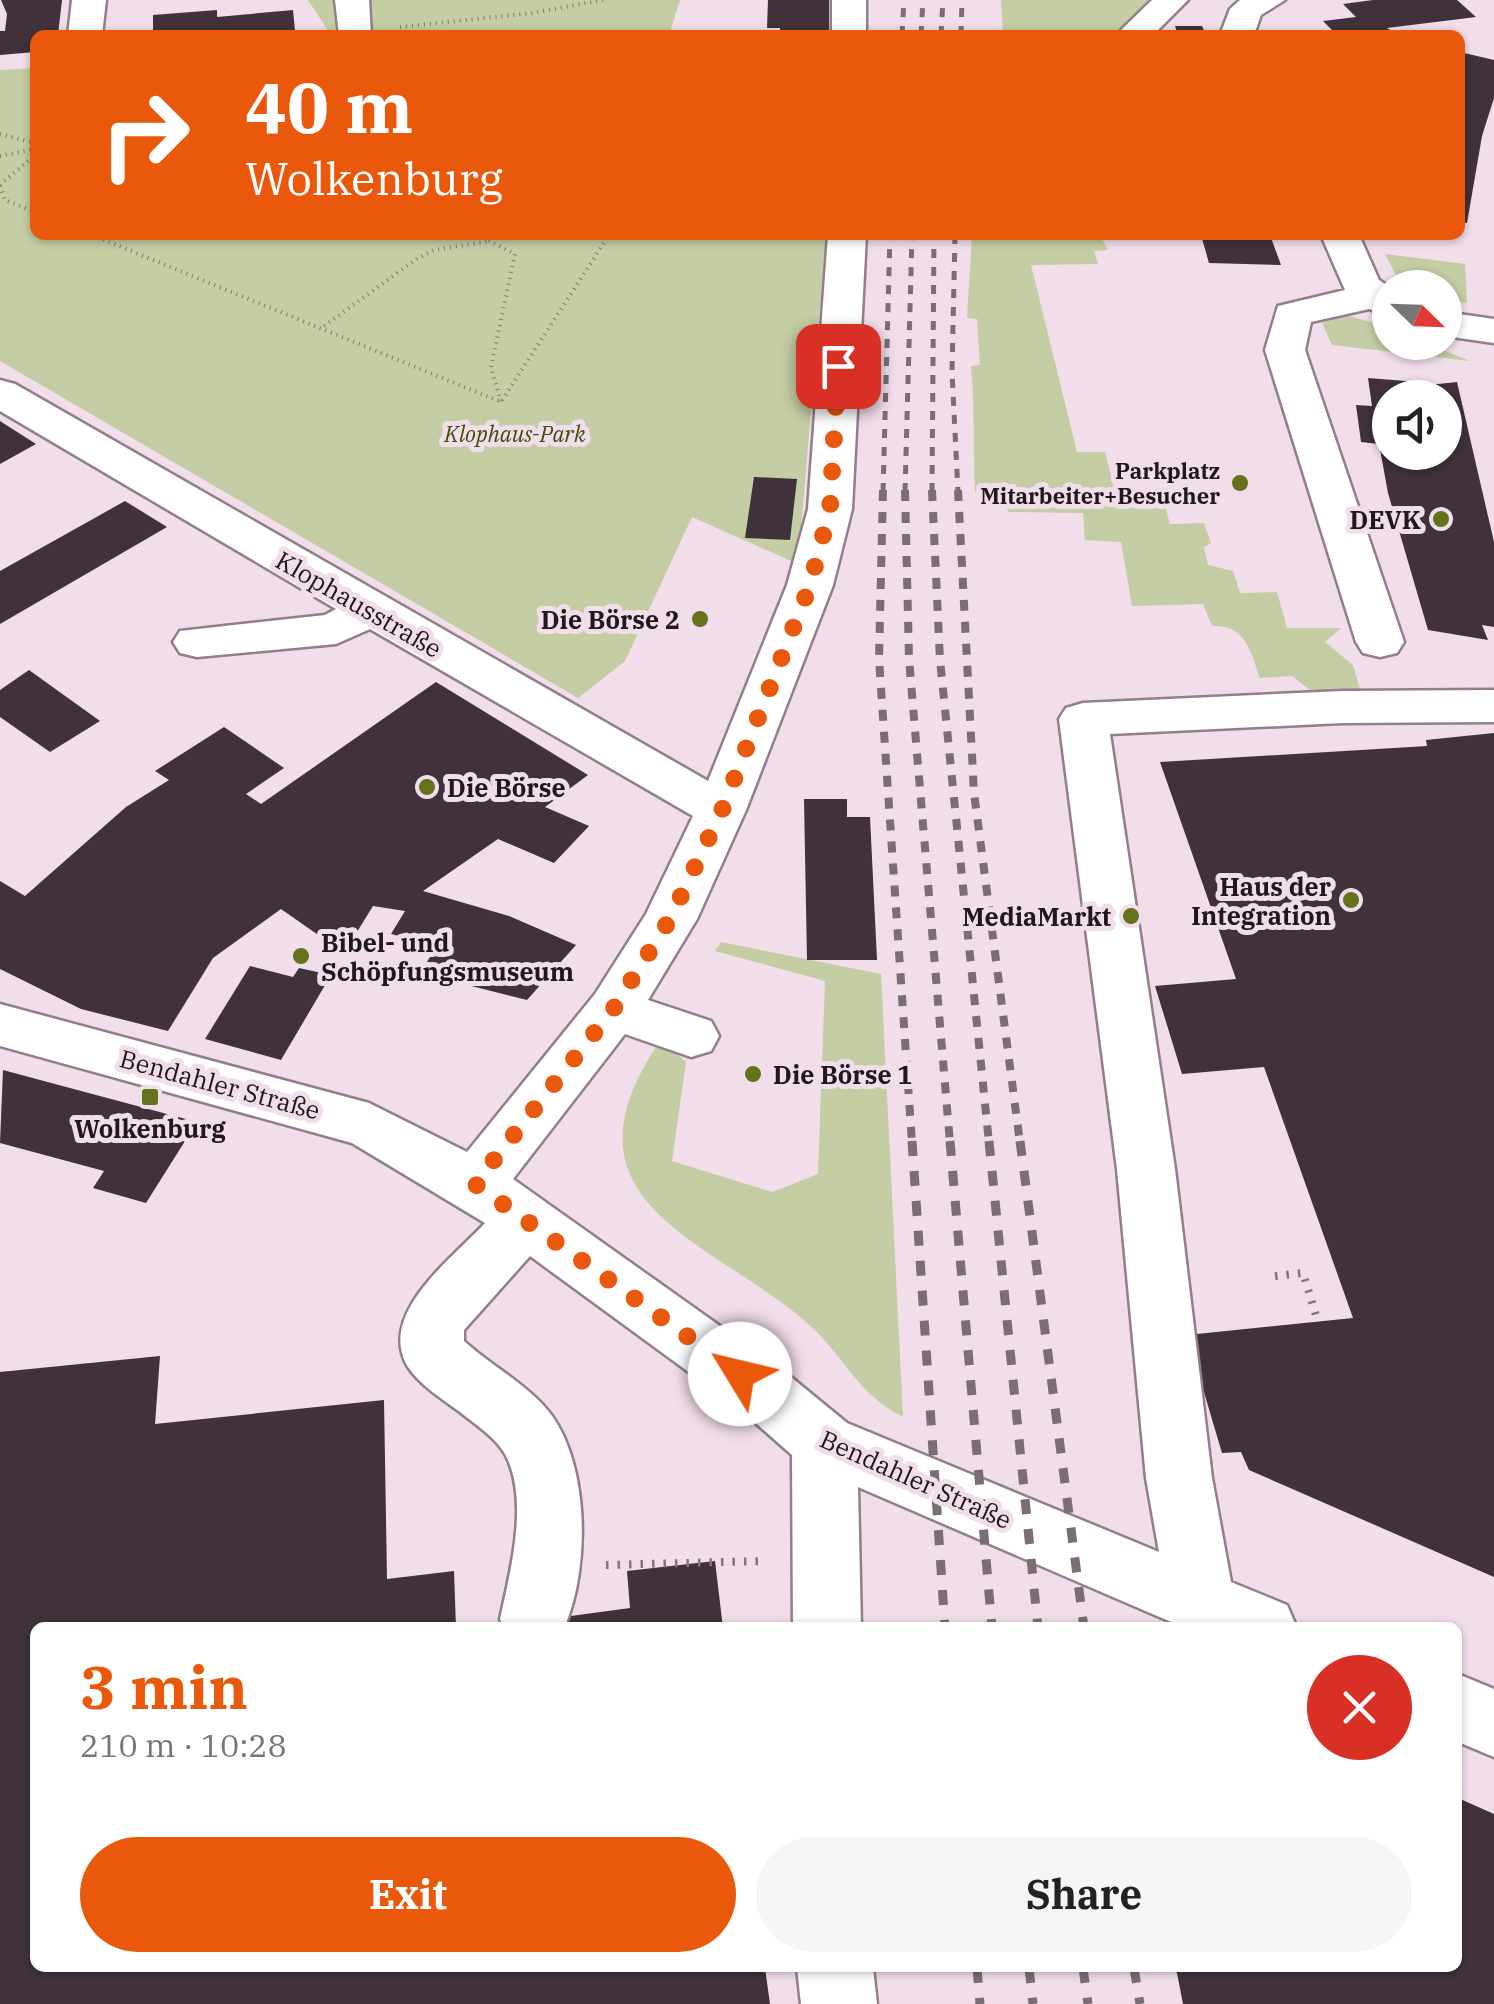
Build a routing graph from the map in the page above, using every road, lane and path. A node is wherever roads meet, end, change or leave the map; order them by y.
1 (89, 0) edge
2 (104, 0) edge
3 (603, 0) edge
4 (849, 0) edge
5 (1170, 0) edge
6 (353, 17) edge
7 (86, 30) edge
8 (849, 30) edge
9 (1139, 30) edge
10 (0, 134) edge
11 (30, 147) edge
12 (30, 150) edge
13 (30, 154) edge
14 (0, 156) edge
15 (0, 185) edge
16 (30, 210) edge
17 (105, 240) edge
18 (606, 240) edge
19 (847, 240) edge
20 (1342, 240) edge
21 (491, 241) joint
22 (1372, 294) edge
23 (1372, 302) edge
24 (324, 326) junction
25 (1462, 326) edge
26 (1494, 331) edge
27 (0, 393) edge
28 (502, 402) junction
29 (369, 610) junction
30 (197, 642) dead end
31 (1380, 642) dead end
32 (619, 700) dead end
33 (1494, 706) edge
34 (578, 731) junction
35 (722, 810) junction
36 (614, 1008) junction
37 (0, 1025) edge
38 (691, 1036) dead end
39 (475, 1184) junction
40 (526, 1220) junction
41 (1275, 1276) dead end
42 (1318, 1322) dead end
43 (824, 1443) junction
44 (710, 1560) dead end
45 (606, 1565) dead end
46 (1201, 1602) junction
47 (534, 1619) dead end
48 (827, 1622) edge
49 (1249, 1622) edge
50 (1462, 1710) edge
51 (1494, 1723) edge
52 (836, 1972) edge
53 (840, 2004) edge

1 - 2 street
1 - 7 street
3 - 6 path
4 - 8 street
5 - 9 street
10 - 11 path
12 - 14 path
13 - 15 path
15 - 16 path
17 - 24 path
18 - 28 path
19 - 35 street
20 - 22 street
21 - 24 path
21 - 28 path
23 - 31 street
24 - 28 path
25 - 26 street
27 - 29 street, Klophausstraße
29 - 30 street
29 - 34 street, Klophausstraße
32 - 34 street
33 - 46 street
34 - 35 street, Klophausstraße
35 - 36 street
36 - 38 street
36 - 39 street
37 - 39 street, Bendahler Straße
39 - 40 street, Bendahler Straße
40 - 43 street, Bendahler Straße
40 - 47 street
41 - 42 path
43 - 46 street, Bendahler Straße
43 - 48 street
44 - 45 path
46 - 49 street, Bendahler Straße
50 - 51 street
52 - 53 street

